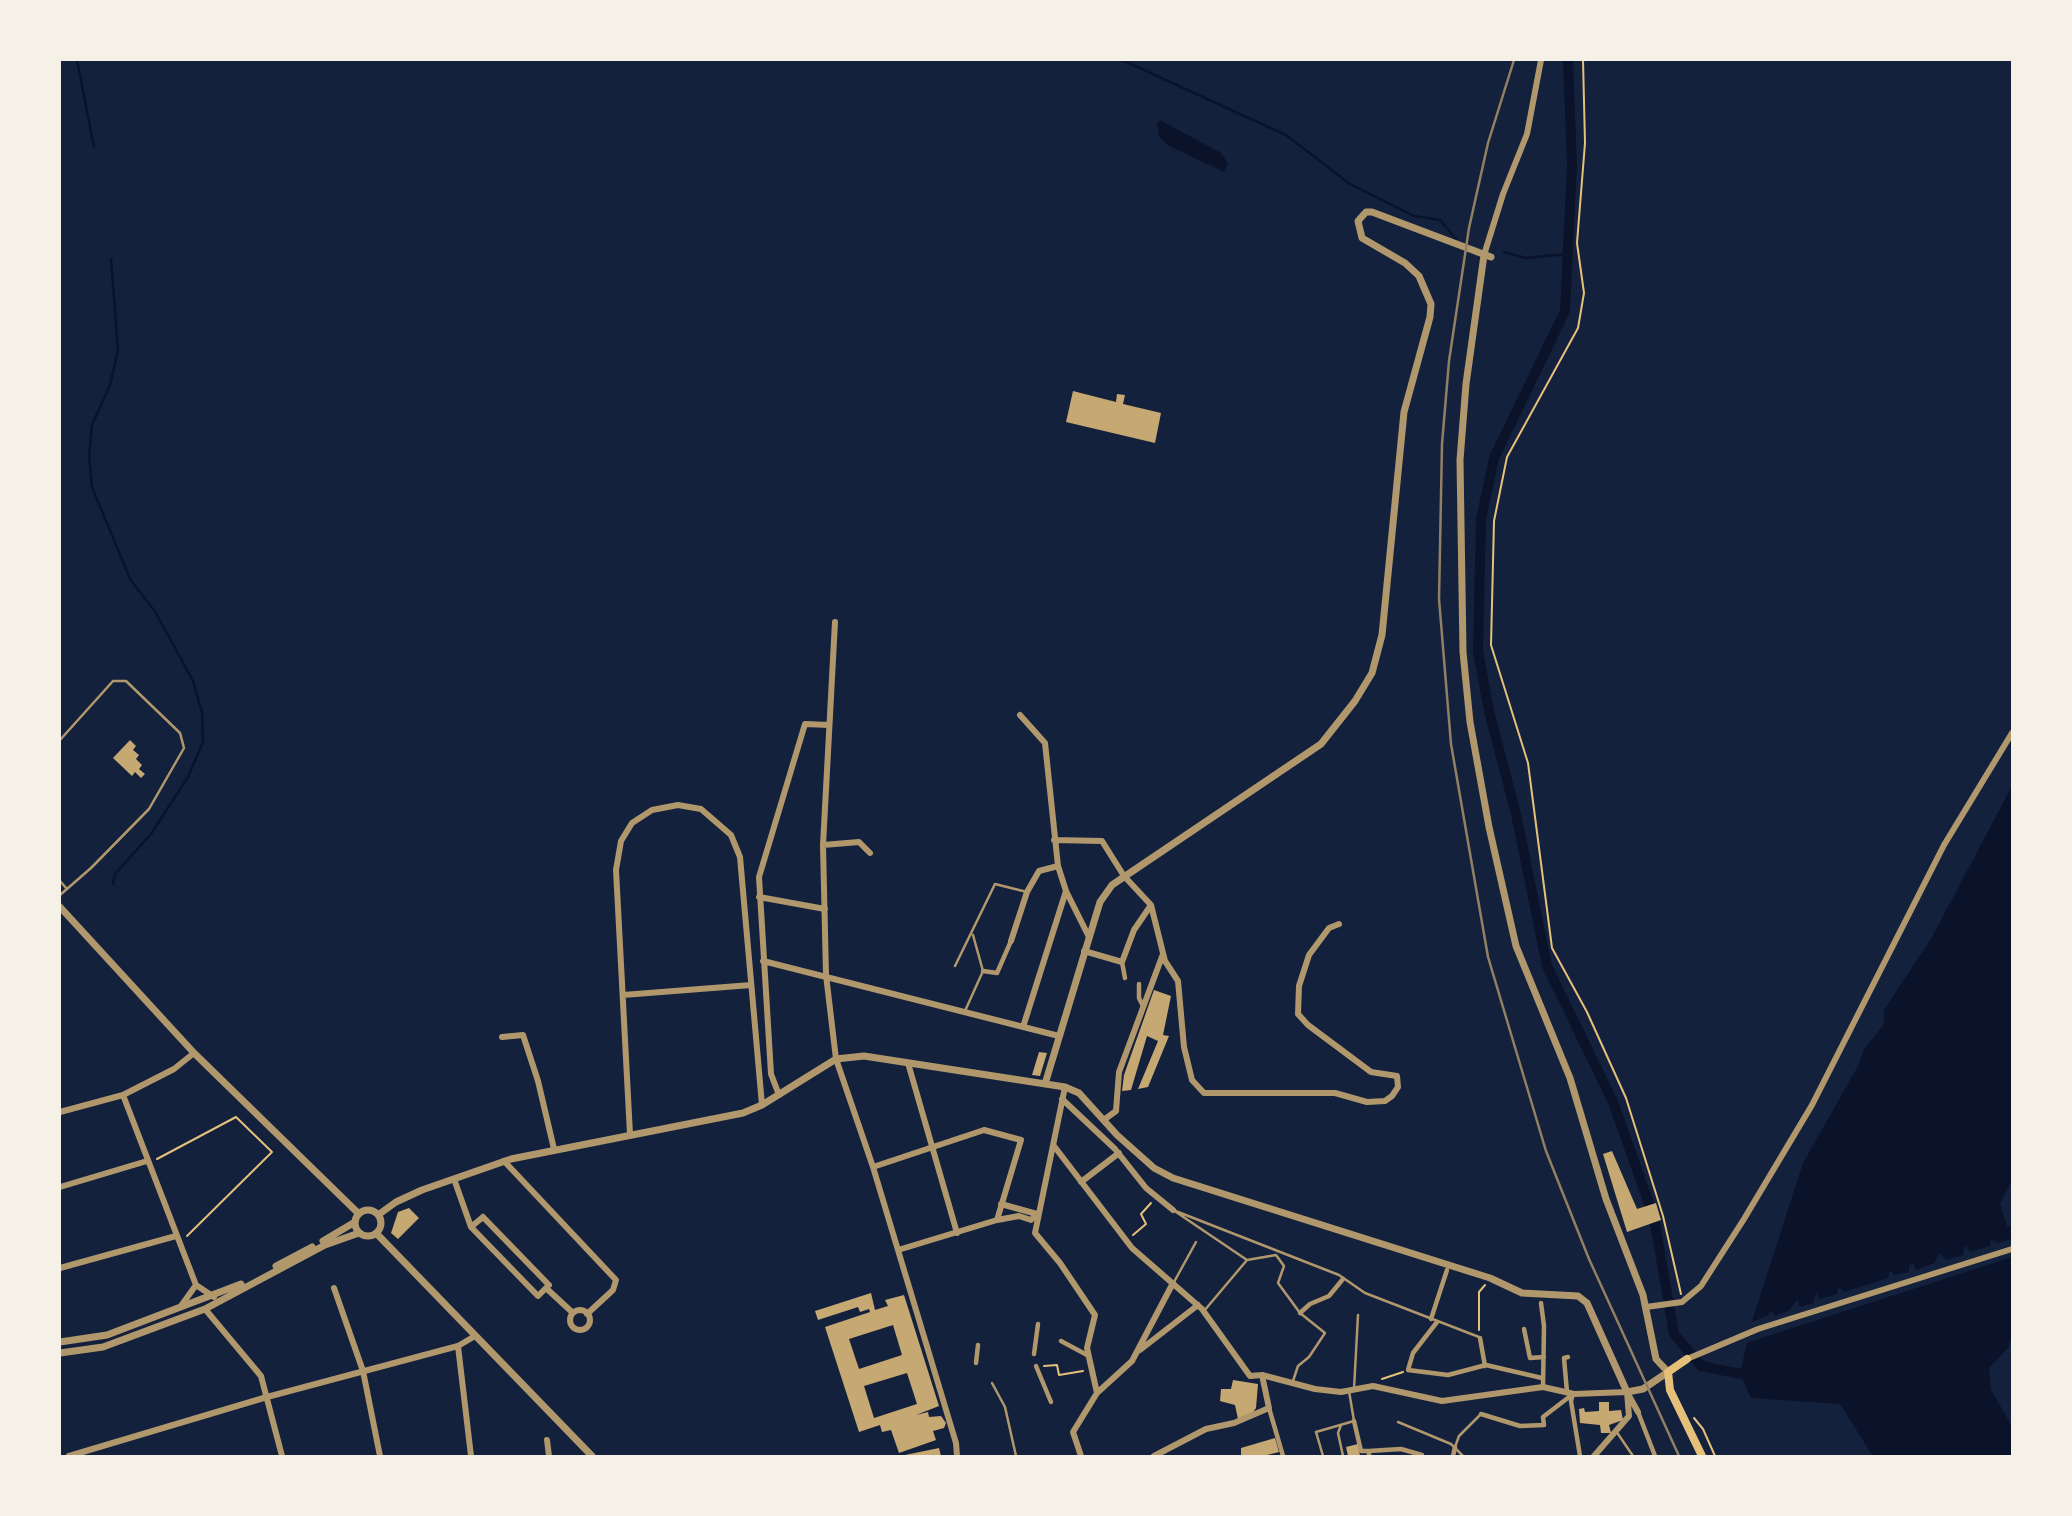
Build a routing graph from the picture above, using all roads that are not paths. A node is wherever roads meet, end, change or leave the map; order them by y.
1 (1541, 60) edge
2 (1488, 256) junction
3 (835, 622) dead end
4 (1020, 715) dead end
5 (829, 725) junction
6 (2012, 733) edge
7 (60, 740) edge
8 (1054, 840) junction
9 (823, 845) junction
10 (870, 853) dead end
11 (1058, 866) junction
12 (1124, 876) junction
13 (60, 881) edge
14 (67, 889) junction
15 (1066, 891) junction
16 (1027, 892) junction
17 (60, 895) edge
18 (759, 897) junction
19 (1151, 905) junction
20 (60, 907) edge
21 (825, 909) junction
22 (1339, 924) dead end
23 (973, 935) junction
24 (1088, 937) junction
25 (1011, 941) joint
26 (1084, 951) junction
27 (1164, 952) junction
28 (763, 961) junction
29 (1122, 962) junction
30 (955, 966) dead end
31 (983, 971) junction
32 (826, 975) junction
33 (1125, 978) dead end
34 (1139, 984) dead end
35 (751, 985) junction
36 (623, 995) junction
37 (1144, 1006) junction
38 (964, 1012) junction
39 (1023, 1027) junction
40 (1059, 1036) junction
41 (502, 1037) dead end
42 (194, 1053) junction
43 (836, 1059) junction
44 (908, 1063) junction
45 (1045, 1084) junction
46 (1065, 1087) junction
47 (122, 1095) junction
48 (779, 1095) junction
49 (1062, 1099) junction
50 (762, 1105) junction
51 (60, 1112) edge
52 (1105, 1119) junction
53 (630, 1134) junction
54 (931, 1146) junction
55 (1054, 1146) junction
56 (554, 1149) junction
57 (1119, 1153) junction
58 (147, 1161) junction
59 (504, 1161) junction
60 (873, 1167) junction
61 (454, 1179) junction
62 (1082, 1182) junction
63 (60, 1186) edge
64 (1001, 1204) junction
65 (1173, 1210) junction
66 (1037, 1214) junction
67 (378, 1215) junction
68 (357, 1218) junction
69 (997, 1220) junction
70 (471, 1227) junction
71 (359, 1233) junction
72 (376, 1233) junction
73 (957, 1233) junction
74 (176, 1236) junction
75 (1196, 1242) dead end
76 (2012, 1249) edge
77 (898, 1250) junction
78 (1247, 1260) junction
79 (60, 1268) edge
80 (1447, 1270) dead end
81 (1343, 1279) junction
82 (1173, 1283) junction
83 (196, 1285) junction
84 (334, 1287) dead end
85 (546, 1288) junction
86 (214, 1297) junction
87 (1541, 1303) dead end
88 (1198, 1305) junction
89 (1646, 1307) junction
90 (179, 1308) junction
91 (205, 1309) junction
92 (1204, 1311) junction
93 (572, 1313) junction
94 (1300, 1313) junction
95 (587, 1314) junction
96 (1357, 1315) dead end
97 (1431, 1319) junction
98 (1437, 1322) junction
99 (1038, 1324) dead end
100 (1524, 1329) dead end
101 (475, 1336) junction
102 (1480, 1338) joint
103 (1061, 1341) dead end
104 (60, 1342) edge
105 (978, 1345) dead end
106 (458, 1346) junction
107 (1138, 1351) junction
108 (60, 1353) edge
109 (1034, 1354) dead end
110 (1087, 1356) junction
111 (1544, 1357) junction
112 (1568, 1357) dead end
113 (1687, 1359) joint
114 (976, 1363) dead end
115 (1036, 1366) road end
116 (1485, 1366) junction
117 (363, 1371) junction
118 (1668, 1372) junction
119 (1262, 1375) junction
120 (1542, 1378) junction
121 (1293, 1381) junction
122 (992, 1383) dead end
123 (1543, 1387) junction
124 (1352, 1390) junction
125 (1627, 1392) junction
126 (1097, 1393) junction
127 (1570, 1393) junction
128 (267, 1397) junction
129 (1051, 1402) dead end
130 (1269, 1408) junction
131 (1638, 1412) joint
132 (1481, 1414) joint
133 (1354, 1421) junction
134 (1398, 1422) dead end
135 (1341, 1425) junction
136 (1616, 1431) junction
137 (547, 1440) dead end
138 (1455, 1447) junction
139 (1448, 1450) dead end
140 (1369, 1454) edge
141 (1422, 1455) edge
142 (69, 1457) edge
143 (282, 1457) edge
144 (380, 1457) edge
145 (471, 1457) edge
146 (549, 1457) edge
147 (592, 1457) edge
148 (957, 1457) edge
149 (1016, 1457) edge
150 (1081, 1457) edge
151 (1154, 1457) edge
152 (1283, 1457) edge
153 (1323, 1457) edge
154 (1343, 1457) edge
155 (1453, 1457) edge
156 (1463, 1457) edge
157 (1580, 1457) edge
158 (1594, 1457) edge
159 (1633, 1457) edge
160 (1655, 1457) edge
161 (1702, 1457) edge

1 - 2 street
2 - 12 street
2 - 89 street
3 - 5 street
4 - 8 street
5 - 9 street
5 - 18 street
6 - 89 street
7 - 14 lane
8 - 11 street
8 - 12 street
9 - 10 street
9 - 21 street
11 - 15 street
11 - 16 street
12 - 19 street
12 - 24 street
13 - 14 lane
14 - 17 lane
15 - 24 street
15 - 39 street
16 - 23 lane
16 - 25 street
18 - 21 street
18 - 28 street
19 - 27 street
19 - 29 street
20 - 42 street
21 - 32 street
22 - 27 street
23 - 30 lane
23 - 31 lane
24 - 26 street
25 - 31 street
26 - 29 street
26 - 40 street
27 - 37 street
28 - 32 street
28 - 48 street
29 - 33 street
31 - 38 lane
32 - 38 street
32 - 43 street
34 - 37 street
35 - 36 street
35 - 36 street
35 - 50 street
36 - 53 street
37 - 52 street
38 - 39 street
39 - 40 street
40 - 45 street
41 - 56 street
42 - 47 street
42 - 68 street
43 - 44 street
43 - 48 street
43 - 60 street
44 - 45 street
44 - 54 street
45 - 46 street
46 - 49 street
46 - 52 street
47 - 51 street
47 - 58 street
48 - 50 street
49 - 55 street
49 - 57 street
50 - 53 street
52 - 125 street
53 - 56 street
54 - 60 street
54 - 64 street
54 - 73 street
55 - 62 street
55 - 66 street
56 - 59 street
57 - 62 street
57 - 65 street
58 - 63 street
58 - 74 street
59 - 61 street
59 - 95 street
60 - 77 street
61 - 67 street
61 - 70 street
62 - 82 street
64 - 66 street
64 - 69 street
65 - 78 lane
65 - 81 lane
66 - 69 street
66 - 110 street
67 - 68 street
67 - 72 street
68 - 71 street
68 - 86 street
69 - 73 street
70 - 85 street
70 - 85 street
71 - 72 street
71 - 91 street
72 - 101 street
73 - 77 street
74 - 79 street
74 - 83 street
75 - 82 lane
76 - 113 street
77 - 148 street
78 - 92 lane
78 - 94 lane
80 - 97 street
81 - 94 street
81 - 97 lane
82 - 88 street
82 - 107 street
83 - 86 street
83 - 90 street
84 - 117 street
85 - 93 street
86 - 90 street
87 - 111 street
88 - 92 street
88 - 107 street
89 - 118 street
90 - 104 street
91 - 108 street
91 - 128 street
92 - 119 street
93 - 95 street
93 - 95 street
94 - 121 lane
96 - 124 lane
97 - 98 lane
98 - 102 lane
98 - 116 street
99 - 109 street
100 - 111 street
101 - 106 street
101 - 147 street
102 - 116 street
103 - 110 street
105 - 114 street
106 - 117 street
106 - 145 street
107 - 126 street
110 - 126 street
111 - 120 street
112 - 127 street
113 - 118 main road
115 - 129 street
116 - 120 street
117 - 128 street
117 - 144 street
118 - 125 street
118 - 161 main road
119 - 121 street
119 - 130 street
120 - 123 street
121 - 124 street
122 - 149 lane
123 - 124 street
123 - 127 street
124 - 133 lane
125 - 127 street
125 - 131 street
125 - 136 street
126 - 150 street
127 - 132 street
127 - 157 street
128 - 142 street
128 - 143 street
130 - 151 street
130 - 152 street
131 - 160 street
132 - 138 lane
133 - 135 lane
133 - 140 street
134 - 138 lane
135 - 153 lane
135 - 154 lane
136 - 158 street
136 - 159 lane
137 - 146 street
138 - 139 street
138 - 155 street
138 - 156 lane
140 - 141 street

